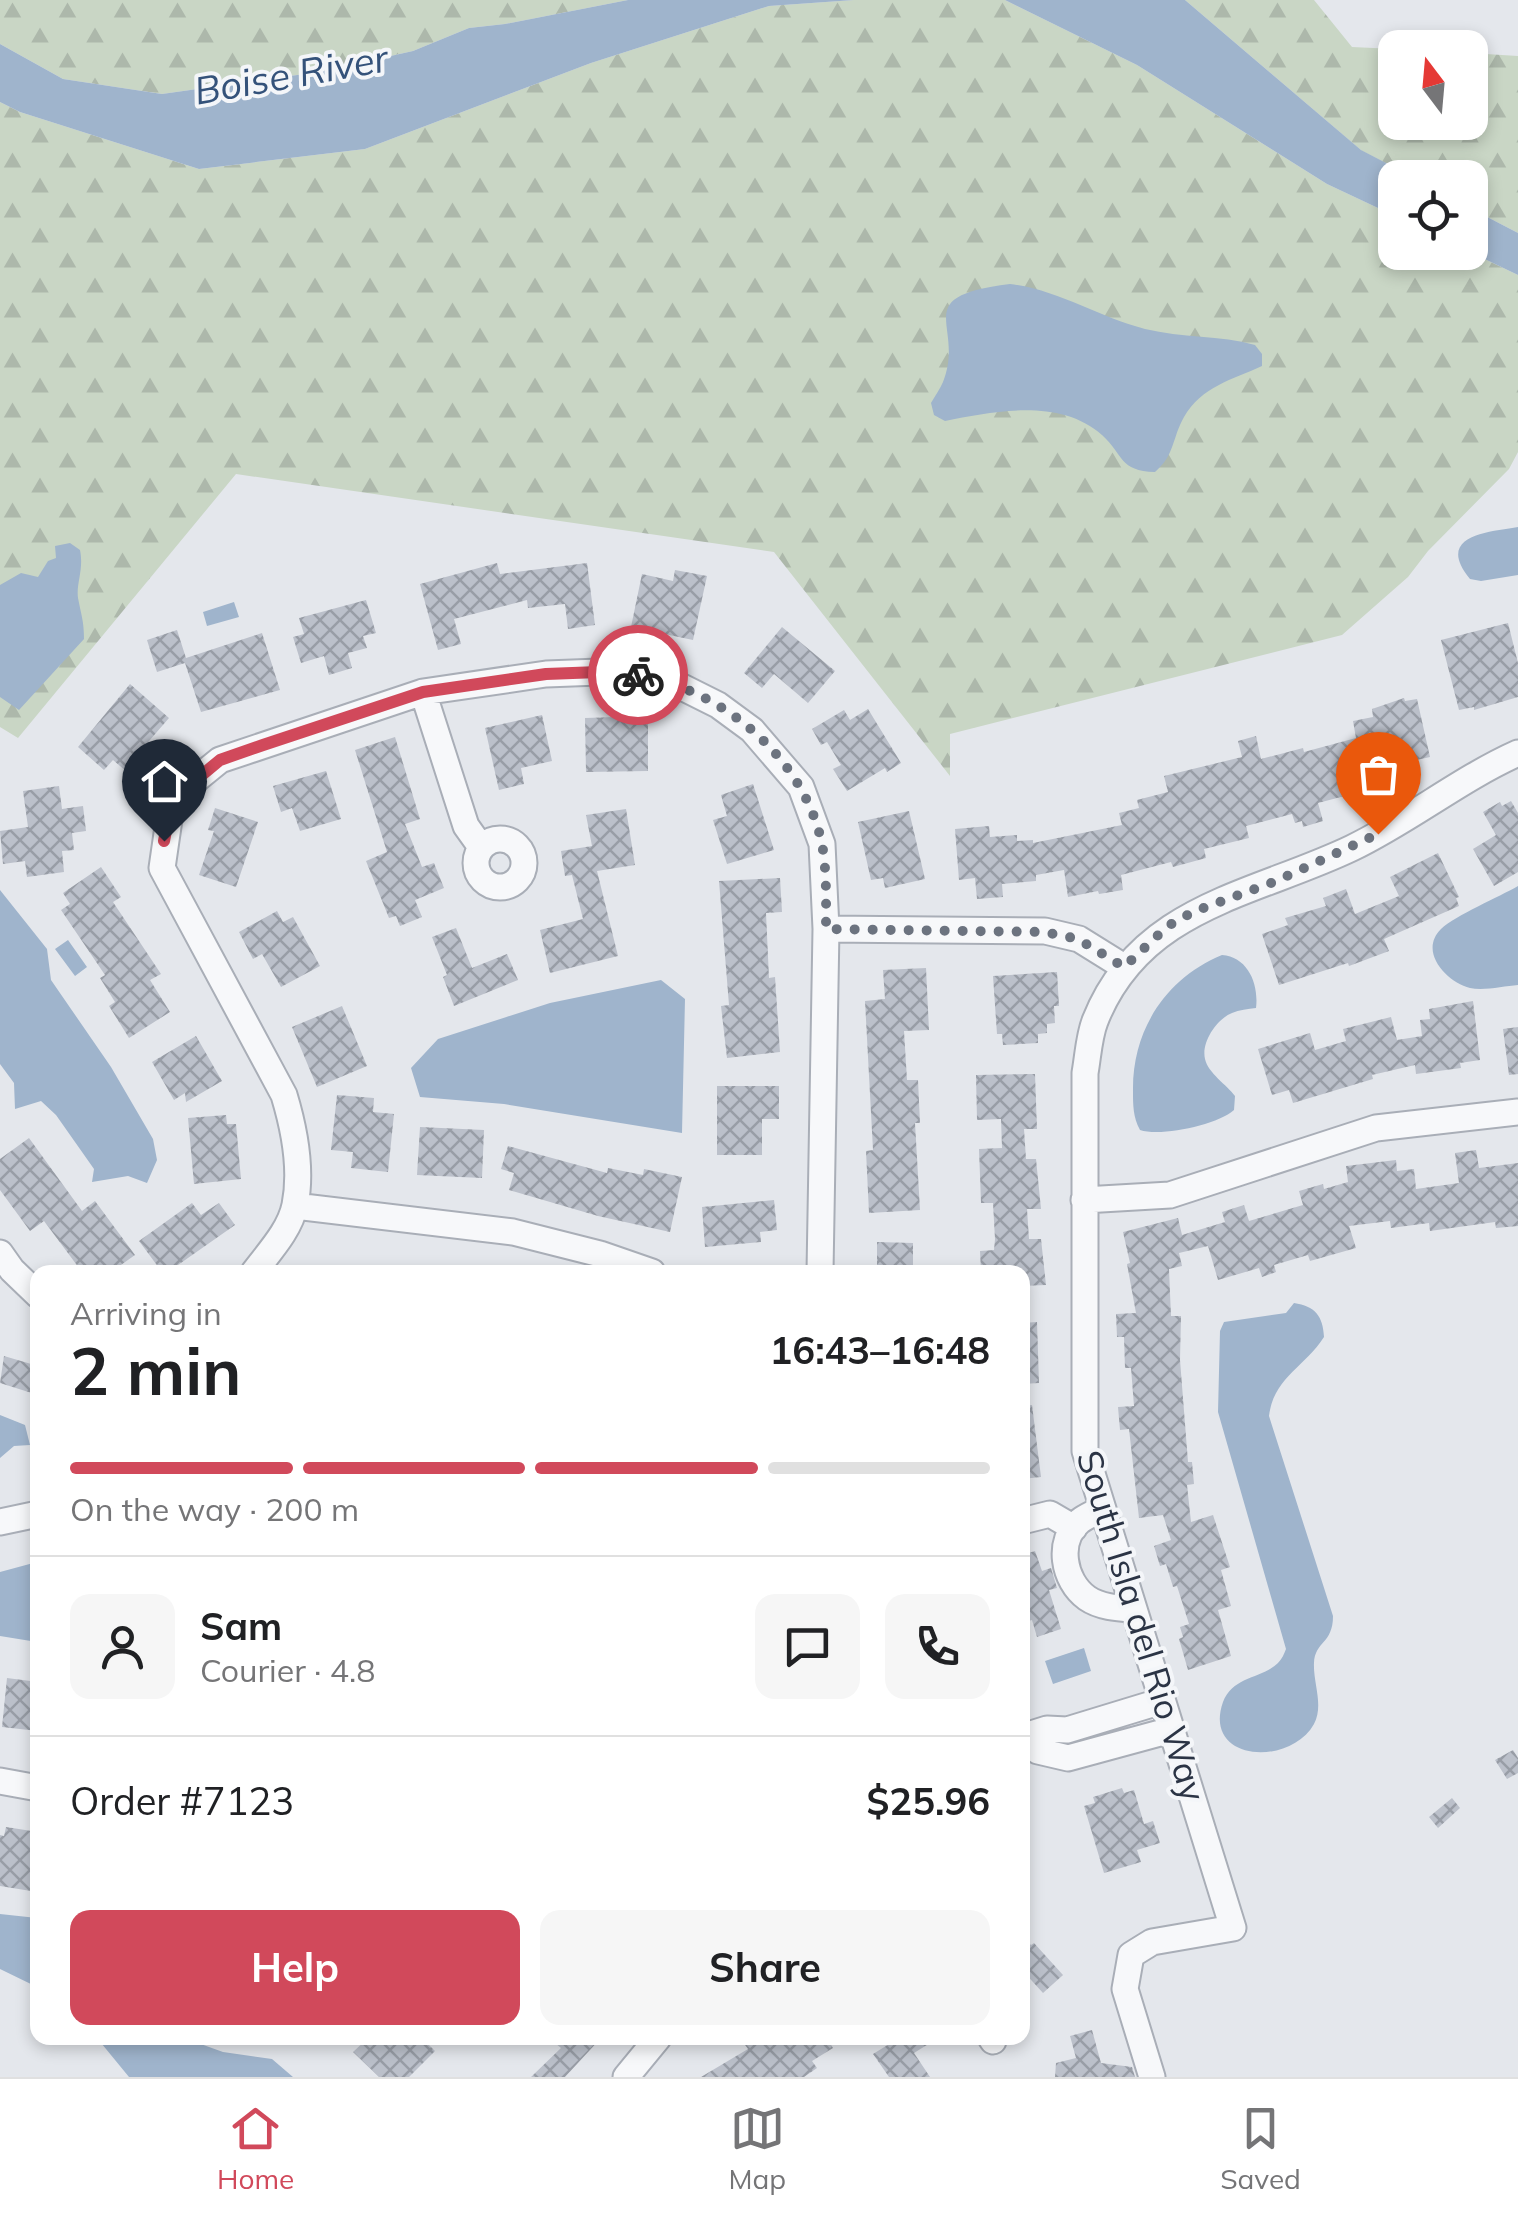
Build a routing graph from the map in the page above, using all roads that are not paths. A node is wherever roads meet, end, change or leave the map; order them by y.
1 (423, 692) junction
2 (1518, 754) edge
3 (481, 847) dead end
4 (826, 929) junction
5 (1124, 967) junction
6 (1518, 1112) edge
7 (1084, 1200) junction
8 (295, 1206) junction
9 (0, 1253) edge
10 (259, 1265) edge
11 (632, 1265) edge
12 (820, 1265) edge
13 (30, 1287) edge
14 (1101, 1509) junction
15 (30, 1516) edge
16 (1030, 1519) edge
17 (0, 1522) edge
18 (1074, 1528) junction
19 (1133, 1610) junction
20 (1162, 1702) junction
21 (1171, 1730) junction
22 (1030, 1733) edge
23 (1030, 1741) edge
24 (0, 1781) edge
25 (30, 1787) edge
26 (652, 2045) edge
27 (626, 2077) edge
28 (1152, 2077) edge

1 - 3 street
1 - 4 street
1 - 8 street
2 - 5 street, South Isla del Rio Way
4 - 5 street
4 - 12 street
5 - 7 street, South Isla del Rio Way
6 - 7 street
7 - 14 street, South Isla del Rio Way
8 - 10 street
8 - 11 street
9 - 13 street
14 - 18 street
14 - 19 street, South Isla del Rio Way
15 - 17 street
16 - 18 street
18 - 19 street
19 - 20 street, South Isla del Rio Way
20 - 21 street, South Isla del Rio Way
20 - 22 street
21 - 23 street
21 - 28 street, South Isla del Rio Way
24 - 25 street
26 - 27 street

